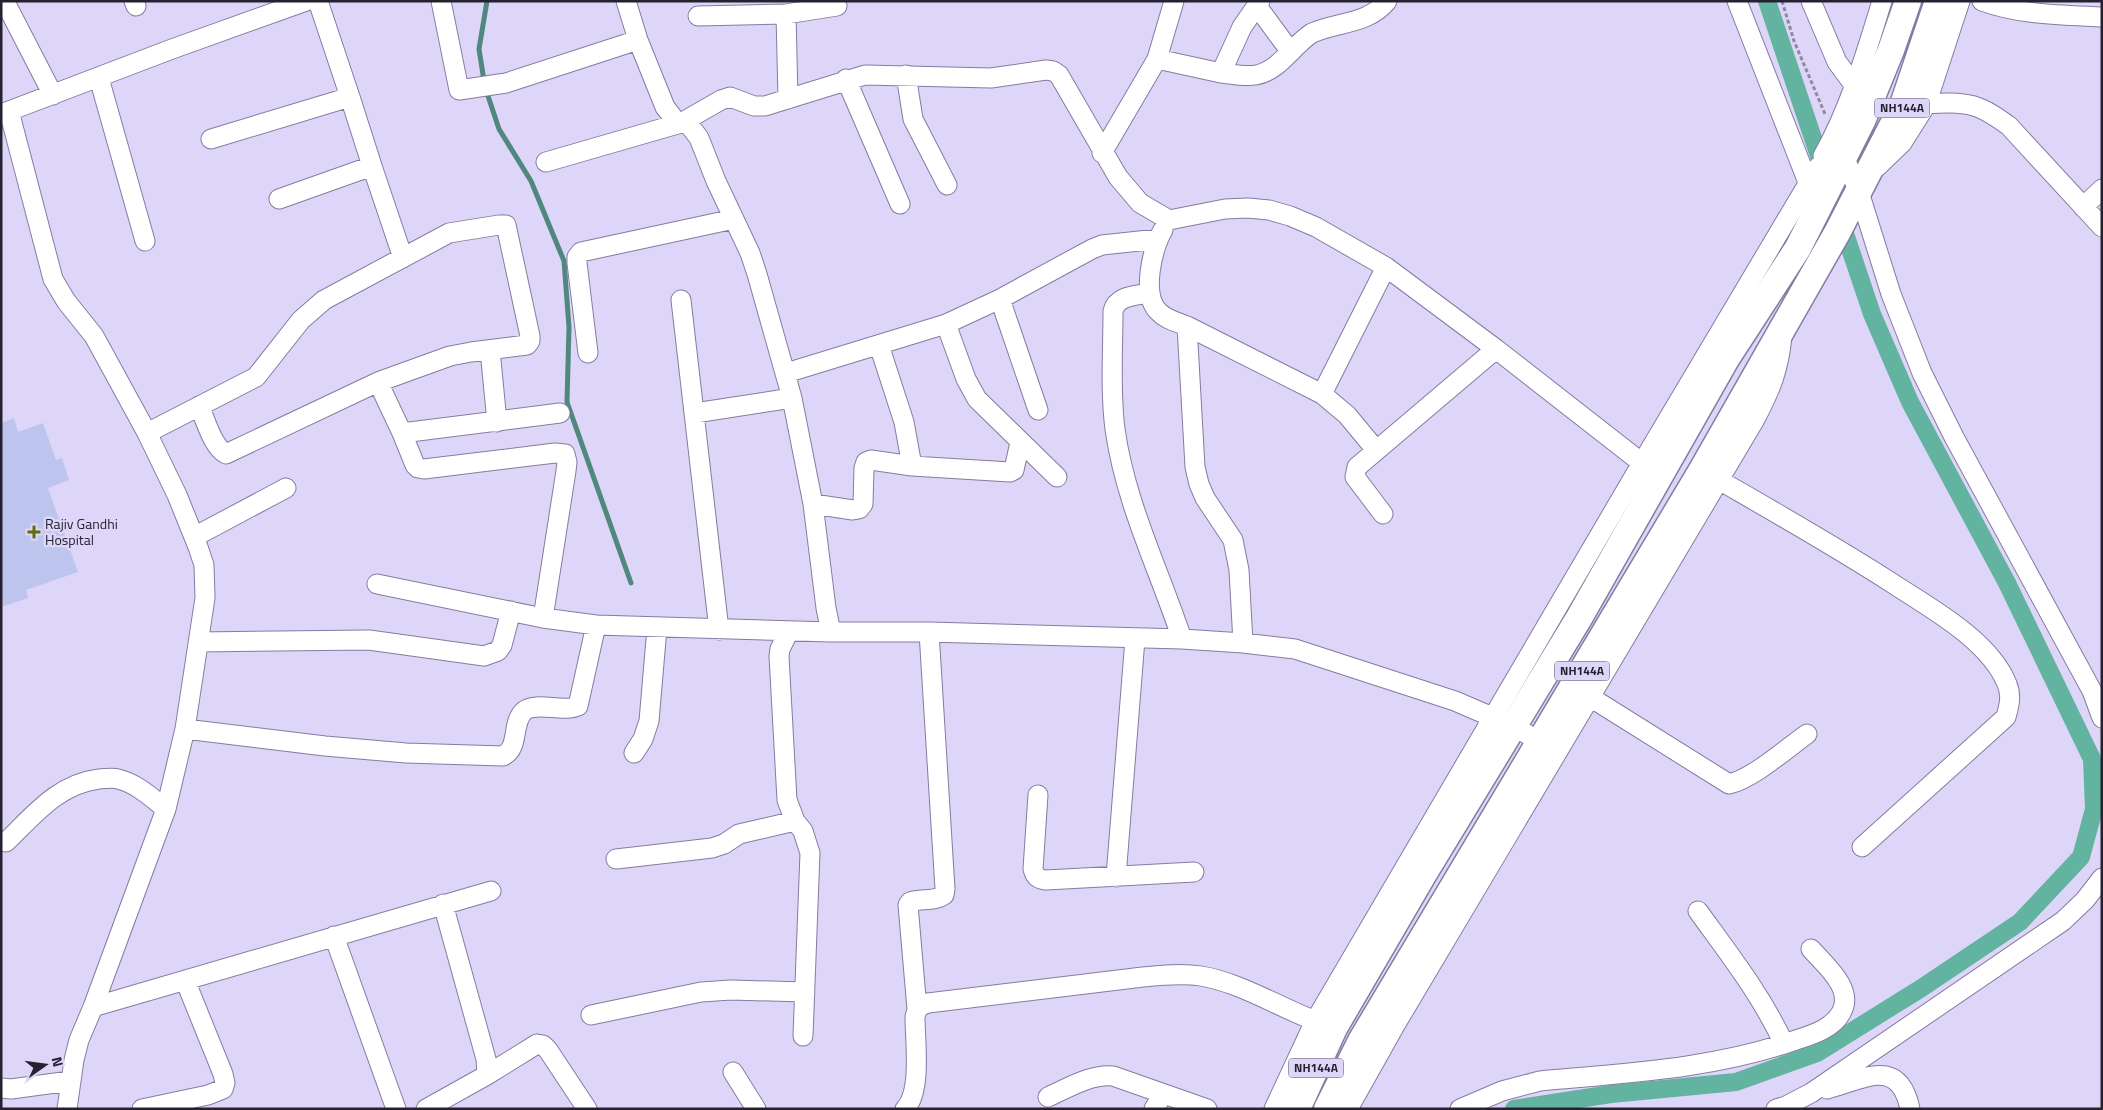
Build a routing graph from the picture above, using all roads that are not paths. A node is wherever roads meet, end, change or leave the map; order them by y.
1 (306, 1) edge
2 (318, 1) edge
3 (441, 1) edge
4 (626, 1) edge
5 (1174, 1) edge
6 (1387, 1) edge
7 (1737, 1) edge
8 (1811, 1) edge
9 (1882, 1) edge
10 (1908, 1) edge
11 (1938, 1) edge
12 (1960, 1) edge
13 (1982, 1) edge
14 (4, 4) edge
15 (1259, 4) edge
16 (837, 6) dead end
17 (786, 14) junction
18 (698, 16) dead end
19 (2102, 17) edge
20 (638, 40) junction
21 (1290, 51) junction
22 (1156, 59) junction
23 (1221, 73) junction
24 (906, 75) junction
25 (99, 78) junction
26 (846, 79) junction
27 (53, 95) junction
28 (1862, 95) junction
29 (350, 97) junction
30 (788, 99) junction
31 (1914, 105) junction
32 (5, 113) edge
33 (681, 123) junction
34 (211, 139) dead end
35 (1102, 153) junction
36 (546, 162) dead end
37 (372, 166) junction
38 (1827, 168) junction
39 (947, 185) dead end
40 (2102, 189) edge
41 (1859, 192) junction
42 (279, 199) dead end
43 (900, 204) dead end
44 (2083, 207) junction
45 (734, 219) junction
46 (1169, 220) junction
47 (2102, 227) edge
48 (1158, 239) junction
49 (145, 241) dead end
50 (403, 258) junction
51 (1386, 267) junction
52 (1150, 293) junction
53 (1000, 299) junction
54 (681, 300) dead end
55 (946, 324) junction
56 (1187, 326) junction
57 (1783, 327) junction
58 (879, 345) junction
59 (1496, 349) junction
60 (490, 350) junction
61 (588, 353) dead end
62 (786, 373) junction
63 (378, 382) junction
64 (1322, 394) junction
65 (792, 398) junction
66 (199, 406) junction
67 (1038, 410) dead end
68 (560, 413) dead end
69 (695, 413) junction
70 (497, 422) junction
71 (147, 433) junction
72 (402, 433) junction
73 (1020, 442) junction
74 (1376, 450) junction
75 (1642, 463) junction
76 (912, 466) junction
77 (1057, 477) dead end
78 (1719, 480) junction
79 (286, 488) dead end
80 (813, 504) junction
81 (1383, 514) dead end
82 (194, 537) junction
83 (377, 584) dead end
84 (511, 611) junction
85 (543, 618) junction
86 (596, 625) junction
87 (646, 628) junction
88 (719, 630) junction
89 (789, 632) junction
90 (831, 632) junction
91 (929, 632) junction
92 (1135, 639) junction
93 (1182, 639) junction
94 (199, 642) junction
95 (1243, 643) junction
96 (1590, 697) junction
97 (2102, 718) edge
98 (1503, 722) junction
99 (185, 729) junction
100 (1807, 734) dead end
101 (1539, 741) junction
102 (634, 753) dead end
103 (1038, 795) dead end
104 (166, 809) junction
105 (795, 821) junction
106 (6, 842) dead end
107 (1862, 847) dead end
108 (616, 859) dead end
109 (1194, 872) dead end
110 (1116, 877) junction
111 (2102, 878) edge
112 (491, 890) dead end
113 (443, 904) junction
114 (1698, 911) dead end
115 (334, 936) junction
116 (1810, 949) dead end
117 (185, 980) junction
118 (805, 992) junction
119 (93, 1007) junction
120 (916, 1009) junction
121 (591, 1015) dead end
122 (1324, 1024) junction
123 (803, 1036) dead end
124 (1784, 1044) junction
125 (733, 1072) dead end
126 (487, 1075) junction
127 (70, 1081) junction
128 (1, 1088) edge
129 (1811, 1093) junction
130 (1048, 1097) dead end
131 (1158, 1101) edge
132 (67, 1109) edge
133 (142, 1109) edge
134 (396, 1109) edge
135 (426, 1109) edge
136 (587, 1109) edge
137 (756, 1109) edge
138 (905, 1109) edge
139 (1207, 1109) edge
140 (1274, 1109) edge
141 (1297, 1109) edge
142 (1327, 1109) edge
143 (1348, 1109) edge
144 (1460, 1109) edge
145 (1776, 1109) edge
146 (1910, 1109) edge

1 - 25 street
2 - 29 street
3 - 20 street
4 - 20 street
5 - 22 street
6 - 21 street
7 - 38 street
8 - 28 street
9 - 28 street
10 - 28 highway, NH144A
11 - 31 highway, NH144A
12 - 31 street
13 - 19 street
14 - 27 street
15 - 21 street
15 - 23 street
16 - 17 street
17 - 18 street
17 - 30 street
20 - 33 street
21 - 23 street
22 - 23 street
22 - 35 street
24 - 26 street
24 - 35 street
24 - 39 street
25 - 27 street
25 - 49 street
26 - 30 street
26 - 43 street
27 - 32 street
28 - 38 highway, NH144A
29 - 34 street
29 - 37 street
30 - 33 street
31 - 41 highway, NH144A
31 - 44 street
32 - 71 street
33 - 36 street
33 - 45 street
35 - 46 street
37 - 42 street
37 - 50 street
38 - 41 street
38 - 75 street
38 - 98 highway, NH144A
40 - 44 street
41 - 57 highway, NH144A
41 - 97 street
44 - 47 street
45 - 61 street
45 - 62 street
46 - 48 street
46 - 51 street
48 - 52 street
48 - 53 street
50 - 60 street
50 - 66 street
51 - 59 street
51 - 64 street
52 - 56 street
52 - 93 street
53 - 55 street
53 - 67 street
54 - 69 street
55 - 58 street
55 - 73 street
56 - 64 street
56 - 95 street
57 - 78 street
57 - 101 highway, NH144A
58 - 62 street
58 - 76 street
59 - 74 street
59 - 75 street
60 - 63 street
60 - 70 street
62 - 65 street
63 - 66 street
63 - 72 street
64 - 74 street
65 - 69 street
65 - 80 street
66 - 71 street
68 - 70 street
69 - 88 street
70 - 72 street
71 - 82 street
72 - 85 street
73 - 76 street
73 - 77 street
74 - 81 street
75 - 98 street
76 - 80 street
78 - 96 street
78 - 107 street
79 - 82 street
80 - 90 street
82 - 94 street
83 - 84 street
84 - 85 street
84 - 94 street
85 - 86 street
86 - 87 street
86 - 99 street
87 - 88 street
87 - 102 street
88 - 89 street
89 - 90 street
89 - 105 street
90 - 91 street
91 - 92 street
91 - 120 street
92 - 93 street
92 - 110 street
93 - 95 street
94 - 99 street
95 - 98 street
96 - 100 street
96 - 143 street
98 - 101 street
98 - 122 highway, NH144A
99 - 104 street
101 - 142 highway, NH144A
103 - 110 street
104 - 106 street
104 - 119 street
105 - 108 street
105 - 118 street
109 - 110 street
111 - 129 street
112 - 113 street
113 - 115 street
113 - 126 street
114 - 124 street
115 - 117 street
115 - 134 street
116 - 124 street
117 - 119 street
117 - 133 street
118 - 121 street
118 - 123 street
119 - 127 street
120 - 122 street
120 - 138 street
122 - 140 street
122 - 141 highway, NH144A
124 - 144 street
125 - 137 street
126 - 135 street
126 - 136 street
127 - 128 street
127 - 132 street
129 - 145 street
129 - 146 street
130 - 131 street
131 - 139 street

